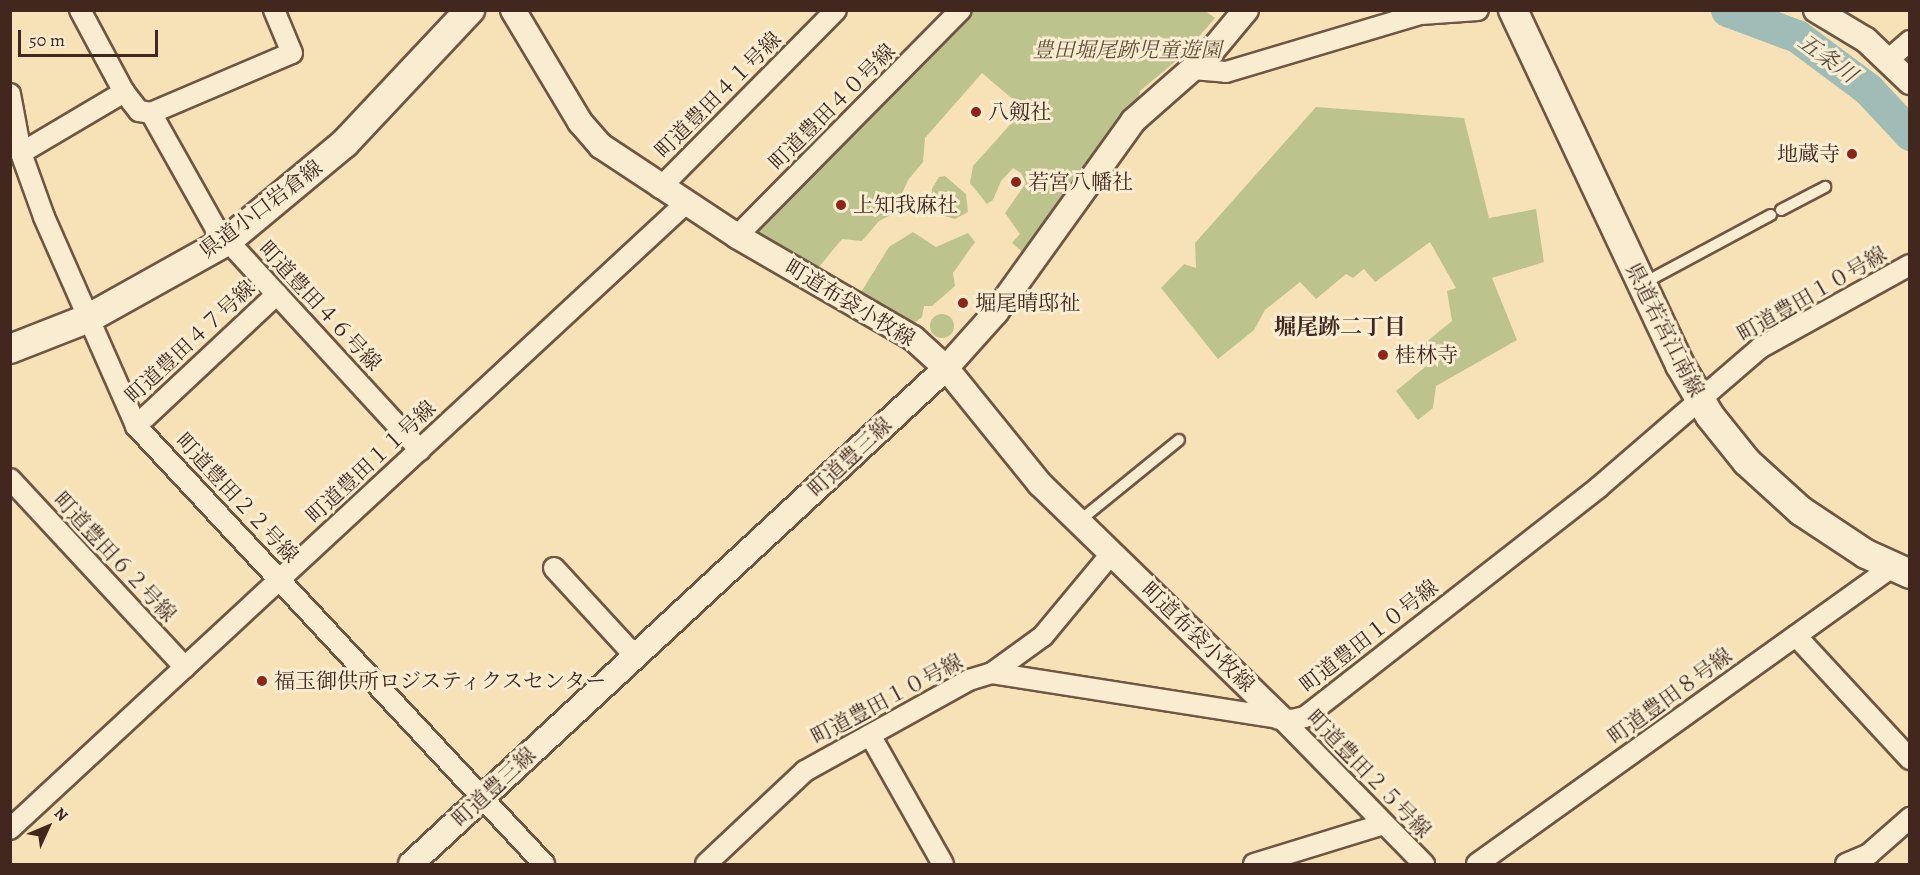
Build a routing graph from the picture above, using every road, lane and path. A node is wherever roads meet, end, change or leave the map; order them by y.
1 (80, 10) edge
2 (274, 10) edge
3 (470, 10) edge
4 (513, 10) edge
5 (836, 10) edge
6 (961, 10) edge
7 (1478, 10) edge
8 (1513, 10) edge
9 (1816, 10) edge
10 (1238, 12) edge
11 (1910, 41) edge
12 (1888, 60) junction
13 (1193, 69) junction
14 (1910, 82) edge
15 (124, 92) junction
16 (11, 100) edge
17 (151, 113) junction
18 (21, 153) junction
19 (1825, 187) dead end
20 (660, 188) junction
21 (685, 204) junction
22 (737, 236) junction
23 (227, 241) junction
24 (1910, 265) edge
25 (1641, 285) junction
26 (277, 294) junction
27 (89, 318) junction
28 (10, 349) edge
29 (946, 368) junction
30 (1699, 398) junction
31 (136, 426) junction
32 (1179, 440) dead end
33 (420, 450) junction
34 (10, 479) edge
35 (1078, 522) junction
36 (1111, 554) junction
37 (554, 568) dead end
38 (1901, 570) edge
39 (280, 579) junction
40 (1796, 636) junction
41 (635, 656) junction
42 (185, 667) junction
43 (992, 673) junction
44 (1280, 717) junction
45 (870, 735) junction
46 (1910, 759) edge
47 (482, 798) junction
48 (1910, 818) edge
49 (1384, 824) junction
50 (10, 829) edge
51 (411, 864) edge
52 (544, 864) edge
53 (706, 864) edge
54 (943, 864) edge
55 (1254, 864) edge
56 (1424, 864) edge
57 (1477, 864) edge
58 (1846, 864) edge

1 - 15 street, 町道豊田４６号線
2 - 17 street
3 - 23 main road, 県道小口岩倉線
4 - 20 street, 町道布袋小牧線
5 - 20 street, 町道豊田４１号線
6 - 22 street, 町道豊田４０号線
7 - 13 street
8 - 25 main road, 県道若宮江南線
9 - 12 street
10 - 13 street, 町道豊三線
11 - 12 street
12 - 14 street
13 - 29 street, 町道豊三線
15 - 17 street, 町道豊田４６号線
15 - 18 street
16 - 18 street, 町道豊田２２号線
17 - 23 street, 町道豊田４６号線
18 - 27 street, 町道豊田２２号線
19 - 25 lane
20 - 21 street, 町道布袋小牧線
21 - 22 street, 町道布袋小牧線
21 - 33 street, 町道豊田１１号線
22 - 29 street, 町道布袋小牧線
23 - 26 street, 町道豊田４６号線
23 - 27 main road, 県道小口岩倉線
24 - 30 street, 町道豊田１０号線
25 - 30 main road, 県道若宮江南線
26 - 31 street, 町道豊田４７号線
26 - 33 street, 町道豊田４６号線
27 - 28 main road, 県道小口岩倉線
27 - 31 street, 町道豊田２２号線
29 - 35 street, 町道布袋小牧線
29 - 41 street, 町道豊三線
30 - 38 main road, 県道若宮江南線
30 - 44 street, 町道豊田１０号線
31 - 39 street, 町道豊田２２号線
32 - 35 lane
33 - 39 street, 町道豊田１１号線
34 - 42 street, 町道豊田６２号線
35 - 36 street, 町道布袋小牧線
36 - 43 street
36 - 44 street, 町道布袋小牧線
37 - 41 street
38 - 40 street, 町道豊田８号線
39 - 42 street, 町道豊田１１号線
39 - 47 street, 町道豊田２２号線
40 - 46 street
40 - 57 street, 町道豊田８号線
41 - 47 street, 町道豊三線
42 - 50 street, 町道豊田１１号線
43 - 44 street, 町道豊田１０号線
43 - 45 street, 町道豊田１０号線
44 - 49 street, 町道豊田２５号線
45 - 53 street, 町道豊田１０号線
45 - 54 street
47 - 51 street, 町道豊三線
47 - 52 street, 町道豊田２２号線
48 - 58 street
49 - 55 street
49 - 56 street, 町道豊田２５号線

